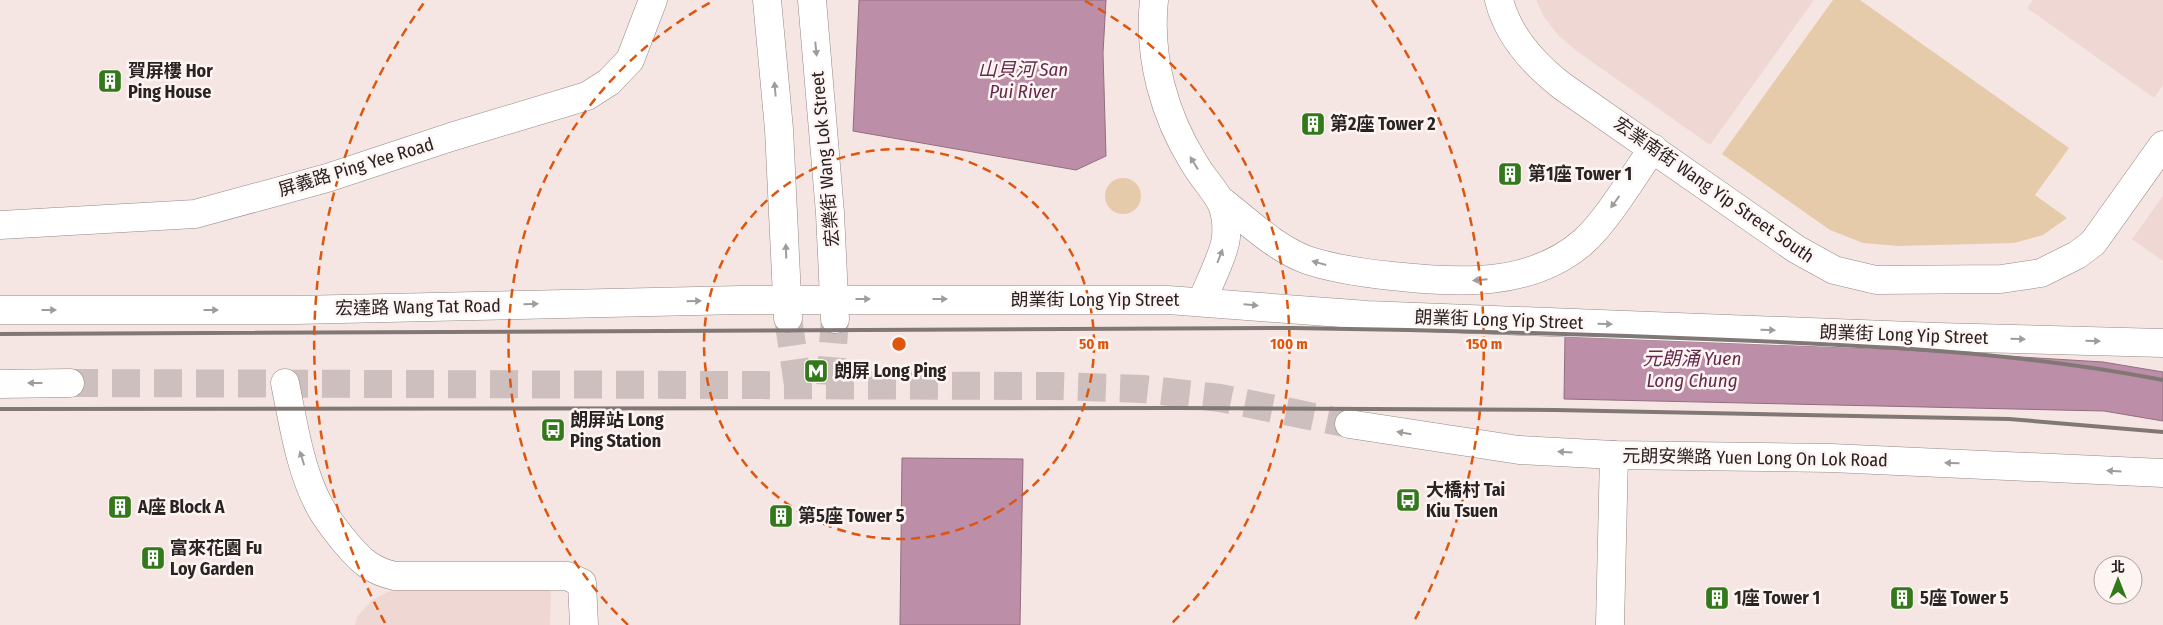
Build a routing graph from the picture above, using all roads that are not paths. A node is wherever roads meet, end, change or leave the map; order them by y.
1 (653, 0) edge
2 (767, 0) edge
3 (812, 0) edge
4 (1154, 0) edge
5 (1499, 0) edge
6 (2163, 144) edge
7 (1653, 148) junction
8 (1223, 202) junction
9 (0, 225) edge
10 (1202, 301) junction
11 (788, 309) junction
12 (835, 309) junction
13 (0, 310) edge
14 (2163, 343) edge
15 (70, 383) tunnel mouth
16 (285, 383) dead end
17 (0, 384) edge
18 (1349, 424) tunnel mouth
19 (1614, 455) junction
20 (2163, 473) edge
21 (584, 625) edge
22 (1610, 625) edge

1 - 9 main road, 屏義路 Ping Yee Road
11 -> 2 main road
3 -> 12 main road, 宏樂街 Wang Lok Street
8 -> 4 main road
5 - 7 main road, 宏業南街 Wang Yip Street South
6 - 7 main road, 宏業南街 Wang Yip Street South
7 -> 8 main road
10 -> 8 main road
12 -> 10 main road, 朗業街 Long Yip Street
10 -> 14 main road, 朗業街 Long Yip Street
11 - 12 main road, 宏達路 Wang Tat Road
13 -> 11 main road, 宏達路 Wang Tat Road
15 -> 17 main road
21 -> 16 main road
19 -> 18 main road, 元朗安樂路 Yuen Long On Lok Road
20 -> 19 main road, 元朗安樂路 Yuen Long On Lok Road
19 - 22 main road

